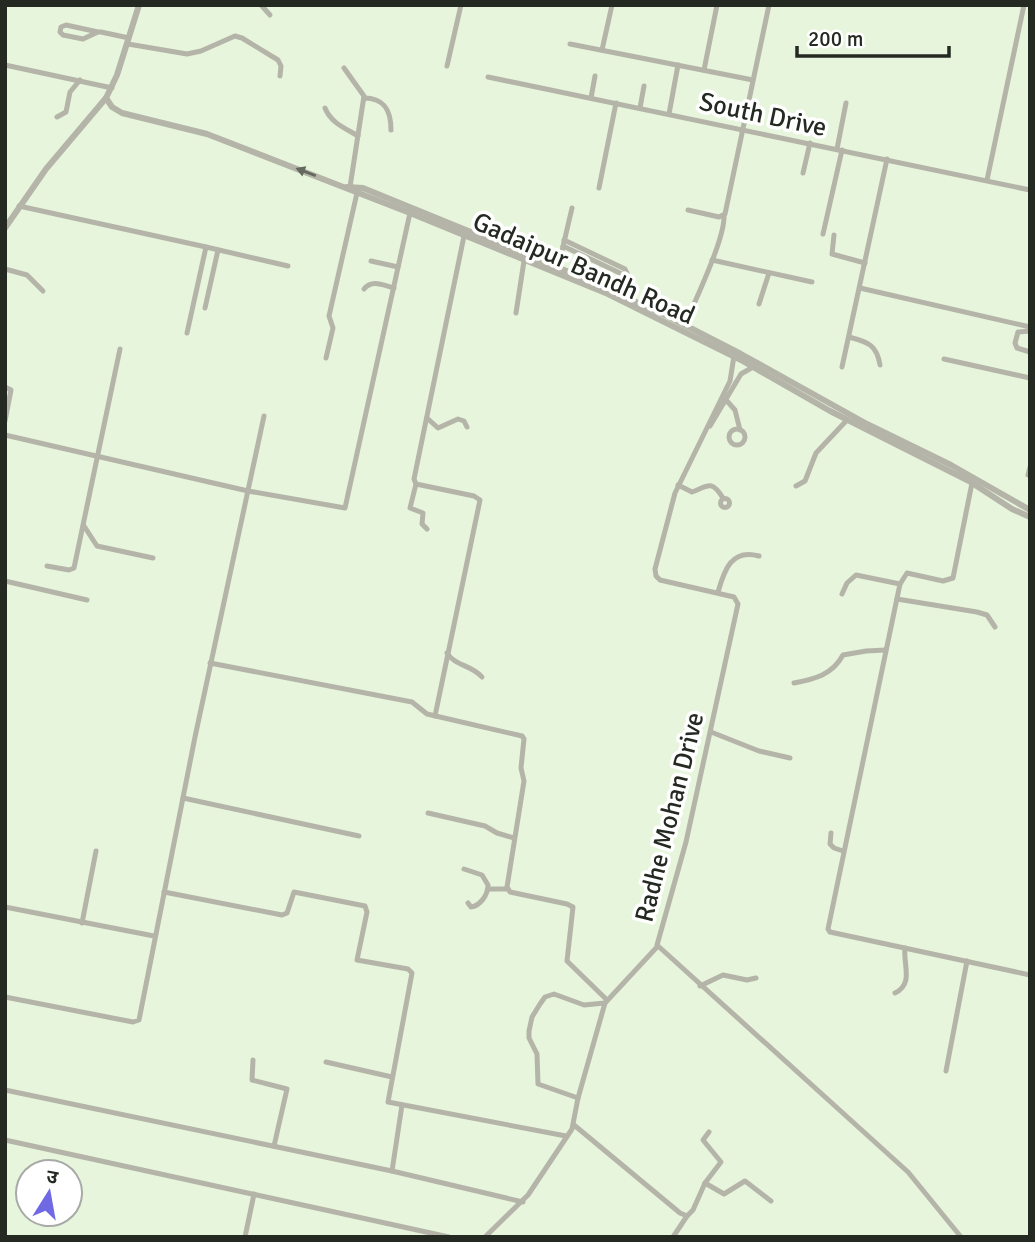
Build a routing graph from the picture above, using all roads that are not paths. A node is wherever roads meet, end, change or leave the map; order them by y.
1 (139, 5) edge
2 (261, 5) edge
3 (461, 5) edge
4 (620, 5) edge
5 (717, 5) edge
6 (769, 5) edge
7 (1024, 5) edge
8 (612, 6) edge
9 (271, 15) dead end
10 (98, 32) junction
11 (129, 41) junction
12 (570, 44) dead end
13 (602, 50) junction
14 (5, 65) edge
15 (678, 65) junction
16 (447, 66) dead end
17 (344, 68) dead end
18 (704, 70) junction
19 (280, 76) dead end
20 (595, 76) dead end
21 (488, 77) dead end
22 (80, 80) junction
23 (753, 80) junction
24 (644, 86) dead end
25 (112, 88) junction
26 (106, 98) junction
27 (364, 98) junction
28 (591, 98) junction
29 (616, 103) junction
30 (846, 103) dead end
31 (325, 108) dead end
32 (639, 108) junction
33 (669, 114) junction
34 (57, 117) dead end
35 (743, 129) junction
36 (391, 131) dead end
37 (358, 136) junction
38 (810, 143) junction
39 (840, 149) junction
40 (887, 159) junction
41 (803, 173) dead end
42 (987, 180) junction
43 (347, 187) junction
44 (599, 188) dead end
45 (1030, 190) edge
46 (357, 193) junction
47 (19, 206) junction
48 (572, 208) dead end
49 (688, 210) dead end
50 (410, 213) junction
51 (724, 216) junction
52 (5, 228) edge
53 (823, 234) dead end
54 (834, 235) dead end
55 (464, 236) junction
56 (564, 243) junction
57 (206, 247) junction
58 (218, 250) junction
59 (712, 260) junction
60 (371, 261) dead end
61 (524, 261) junction
62 (866, 263) junction
63 (288, 266) dead end
64 (398, 267) junction
65 (558, 268) junction
66 (5, 269) edge
67 (769, 273) junction
68 (812, 282) dead end
69 (394, 288) junction
70 (860, 288) junction
71 (364, 289) dead end
72 (43, 291) dead end
73 (620, 294) junction
74 (759, 304) dead end
75 (205, 308) dead end
76 (516, 313) dead end
77 (685, 325) junction
78 (1030, 329) edge
79 (187, 333) dead end
80 (849, 337) junction
81 (120, 349) dead end
82 (1030, 352) edge
83 (734, 356) junction
84 (326, 358) dead end
85 (944, 359) dead end
86 (880, 365) dead end
87 (752, 367) junction
88 (842, 367) dead end
89 (1030, 377) edge
90 (5, 387) edge
91 (726, 400) junction
92 (264, 416) dead end
93 (427, 418) junction
94 (847, 420) junction
95 (5, 421) edge
96 (467, 427) dead end
97 (740, 430) dead end
98 (705, 431) junction
99 (5, 435) edge
100 (97, 455) junction
101 (1030, 467) edge
102 (1028, 475) dead end
103 (970, 482) junction
104 (416, 484) junction
105 (678, 485) junction
106 (796, 486) dead end
107 (248, 491) junction
108 (723, 498) dead end
109 (1030, 510) edge
110 (1030, 517) edge
111 (84, 526) junction
112 (427, 529) dead end
113 (759, 556) dead end
114 (153, 558) dead end
115 (47, 566) dead end
116 (5, 581) edge
117 (900, 584) junction
118 (718, 592) junction
119 (842, 594) dead end
120 (897, 598) junction
121 (87, 600) dead end
122 (995, 627) dead end
123 (886, 650) junction
124 (447, 653) junction
125 (211, 663) junction
126 (482, 677) dead end
127 (794, 683) dead end
128 (435, 716) junction
129 (711, 732) junction
130 (790, 758) dead end
131 (183, 798) junction
132 (428, 813) dead end
133 (831, 833) dead end
134 (359, 836) dead end
135 (514, 838) junction
136 (844, 850) junction
137 (96, 851) dead end
138 (464, 869) dead end
139 (488, 889) junction
140 (508, 889) junction
141 (164, 892) junction
142 (477, 903) dead end
143 (5, 907) edge
144 (82, 923) junction
145 (154, 936) junction
146 (657, 947) junction
147 (905, 948) junction
148 (967, 961) junction
149 (1030, 975) edge
150 (756, 978) dead end
151 (700, 986) junction
152 (895, 993) dead end
153 (5, 997) edge
154 (606, 1001) junction
155 (253, 1060) dead end
156 (326, 1062) dead end
157 (946, 1071) dead end
158 (392, 1077) junction
159 (5, 1090) edge
160 (578, 1098) junction
161 (402, 1105) junction
162 (574, 1125) junction
163 (709, 1132) dead end
164 (566, 1136) junction
165 (5, 1140) edge
166 (274, 1146) junction
167 (392, 1171) junction
168 (705, 1183) junction
169 (254, 1194) junction
170 (771, 1200) dead end
171 (523, 1202) junction
172 (687, 1216) junction
173 (245, 1237) edge
174 (449, 1237) edge
175 (485, 1237) edge
176 (673, 1237) edge
177 (961, 1237) edge

1 - 11 street
2 - 9 street
3 - 16 street
4 - 8 street
5 - 18 street
6 - 23 street
7 - 42 street
8 - 13 street
10 - 10 street
10 - 11 street
11 - 19 street
11 - 25 street
12 - 13 street
13 - 15 street
14 - 22 street
15 - 18 street
15 - 33 street
17 - 27 street
18 - 23 street
20 - 28 street
21 - 28 street, South Drive
22 - 25 street
22 - 34 street
23 - 35 street
24 - 32 street
25 - 26 street
43 -> 26 street, Gadaipur Bandh Road
26 - 47 street
27 - 36 street
27 - 37 street
28 - 29 street, South Drive
29 - 32 street, South Drive
29 - 44 street
30 - 39 street
31 - 37 street
32 - 33 street, South Drive
33 - 35 street, South Drive
35 - 38 street, South Drive
35 - 51 street
37 - 43 street
38 - 39 street, South Drive
38 - 41 street
39 - 40 street, South Drive
39 - 53 street
40 - 42 street, South Drive
40 - 62 street
42 - 45 street, South Drive
43 - 46 street, Gadaipur Bandh Road
43 - 65 street
46 - 50 street, Gadaipur Bandh Road
46 - 84 street
47 - 52 street
47 - 57 street
48 - 56 street
49 - 51 street
50 - 55 street, Gadaipur Bandh Road
50 - 64 street
51 - 59 street
54 - 62 street
55 - 61 street, Gadaipur Bandh Road
55 - 93 street
56 - 65 street
56 - 73 street
57 - 58 street
57 - 79 street
58 - 63 street
58 - 75 street
59 - 67 street
59 - 77 street
60 - 64 street
61 - 76 street
61 - 83 street, Gadaipur Bandh Road
62 - 70 street
64 - 69 street
65 - 73 street
66 - 72 street
67 - 68 street
67 - 74 street
69 - 71 street
69 - 107 street
70 - 78 street
70 - 80 street
73 - 77 street
77 - 109 street
78 - 82 street
80 - 86 street
80 - 88 street
81 - 100 street
83 - 87 street, Gadaipur Bandh Road
83 - 98 street
85 - 89 street
87 - 91 street
87 - 94 street, Gadaipur Bandh Road
90 - 95 street
91 - 97 street
91 - 98 street
92 - 107 street
93 - 96 street
93 - 104 street
94 - 103 street, Gadaipur Bandh Road
94 - 106 street
98 - 105 street
99 - 100 street
100 - 107 street
100 - 111 street
101 - 102 street
103 - 110 street, Gadaipur Bandh Road
103 - 117 street
104 - 112 street
104 - 124 street
105 - 108 street
105 - 118 street
107 - 125 street
111 - 114 street
111 - 115 street
113 - 118 street
116 - 121 street
117 - 119 street
117 - 120 street
118 - 129 street, Radhe Mohan Drive
120 - 122 street
120 - 123 street
123 - 127 street
123 - 136 street
124 - 126 street
124 - 128 street
125 - 128 street
125 - 131 street
128 - 135 street
129 - 130 street
129 - 146 street, Radhe Mohan Drive
131 - 134 street
131 - 141 street
132 - 135 street
133 - 136 street
135 - 140 street
136 - 147 street
137 - 144 street
138 - 139 street
139 - 140 street
139 - 142 street
140 - 154 street
141 - 145 street
141 - 158 street
143 - 144 street
144 - 145 street
145 - 153 street
146 - 151 street, Radhe Mohan Drive
146 - 154 street
147 - 148 street
147 - 152 street
148 - 149 street
148 - 157 street
150 - 151 street
151 - 177 street, Radhe Mohan Drive
154 - 160 street
154 - 160 street
155 - 166 street
156 - 158 street
158 - 161 street
159 - 166 street
160 - 162 street
161 - 164 street
161 - 167 street
162 - 164 street
162 - 172 street
163 - 168 street
164 - 171 street
165 - 169 street
166 - 167 street
167 - 171 street
168 - 170 street
168 - 172 street
169 - 173 street
169 - 174 street
171 - 175 street
172 - 176 street

